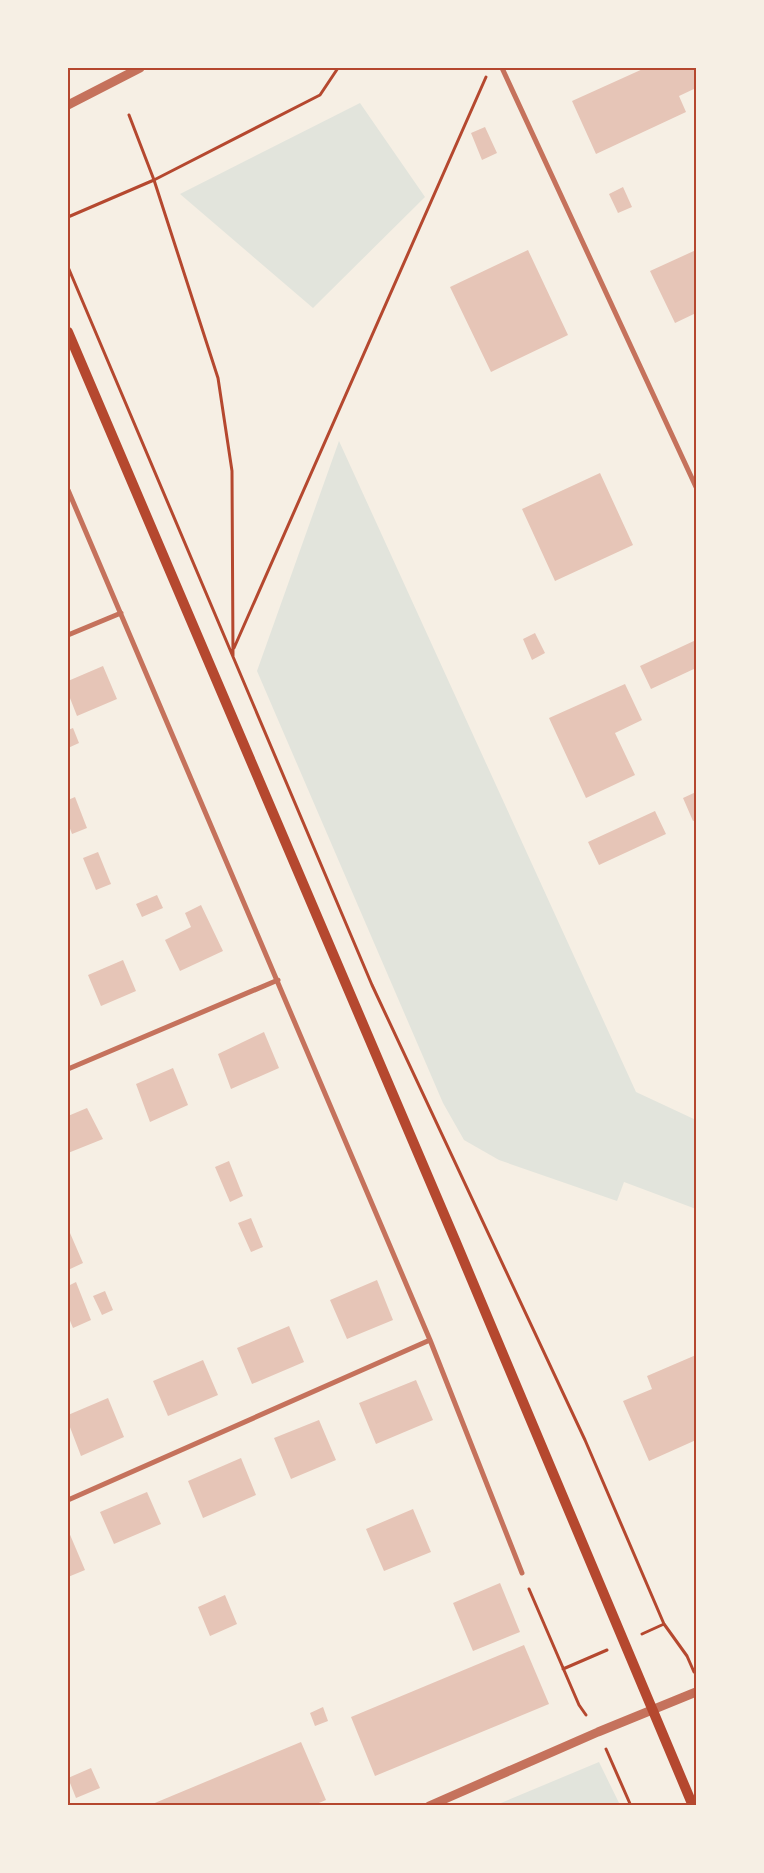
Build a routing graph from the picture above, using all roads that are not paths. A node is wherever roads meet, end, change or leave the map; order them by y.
1 (140, 68) edge
2 (502, 68) edge
3 (68, 105) edge
4 (68, 332) edge
5 (696, 487) edge
6 (68, 490) edge
7 (121, 613) junction
8 (68, 636) edge
9 (278, 980) junction
10 (68, 1069) edge
11 (430, 1340) junction
12 (68, 1500) edge
13 (522, 1573) road end
14 (696, 1692) edge
15 (651, 1710) junction
16 (429, 1806) edge
17 (693, 1806) edge

1 - 3 street
2 - 5 street
4 - 15 main road
6 - 7 street
7 - 8 street
7 - 9 street
9 - 10 street
9 - 11 street
11 - 12 street
11 - 13 street
14 - 15 street
15 - 16 street
15 - 17 main road

